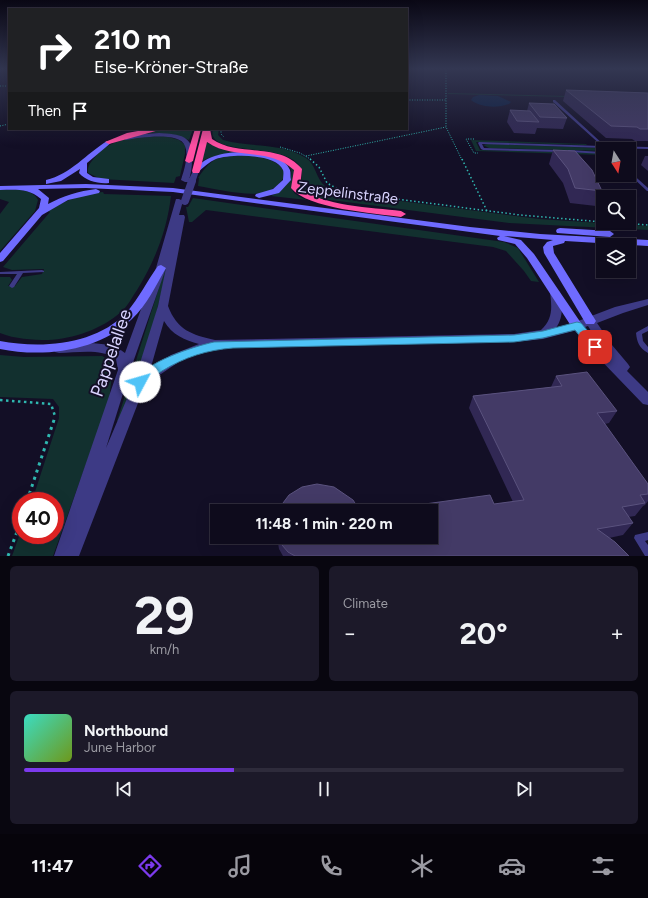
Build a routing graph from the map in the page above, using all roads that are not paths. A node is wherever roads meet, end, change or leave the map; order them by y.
1 (554, 101) dead end
2 (154, 130) edge
3 (198, 130) edge
4 (206, 130) edge
5 (206, 130) edge
6 (109, 142) junction
7 (599, 142) edge
8 (596, 148) edge
9 (636, 148) edge
10 (648, 148) edge
11 (636, 151) edge
12 (648, 152) edge
13 (596, 153) edge
14 (189, 161) junction
15 (84, 164) junction
16 (196, 171) junction
17 (636, 179) edge
18 (188, 181) junction
19 (45, 183) junction
20 (118, 183) junction
21 (0, 185) edge
22 (17, 187) junction
23 (0, 188) edge
24 (648, 190) edge
25 (203, 194) junction
26 (260, 196) junction
27 (182, 201) junction
28 (39, 214) junction
29 (401, 214) junction
30 (373, 217) junction
31 (648, 236) edge
32 (579, 239) junction
33 (648, 242) edge
34 (0, 259) edge
35 (161, 268) junction
36 (42, 271) dead end
37 (21, 272) junction
38 (0, 273) edge
39 (12, 286) dead end
40 (555, 291) junction
41 (648, 302) edge
42 (163, 306) junction
43 (590, 322) junction
44 (577, 326) junction
45 (648, 328) edge
46 (543, 335) junction
47 (233, 344) junction
48 (0, 346) edge
49 (53, 349) junction
50 (648, 351) edge
51 (124, 371) junction
52 (140, 382) junction
53 (648, 396) edge
54 (648, 400) edge
55 (648, 536) edge
56 (648, 553) edge
57 (63, 556) edge
58 (70, 556) edge

1 - 7 lane
2 - 6 highway
3 - 14 highway
4 - 16 highway
5 - 29 highway
6 - 14 street, Pappelallee
6 - 15 main road
8 - 13 lane
9 - 10 lane
11 - 12 lane
14 - 18 street, Pappelallee
15 - 19 main road
15 - 20 main road
16 - 18 street, Pappelallee
16 - 26 main road
17 - 24 lane
18 - 27 street, Pappelallee, bridge
19 - 20 main road, Zeppelinstraße
19 - 21 main road
20 - 26 main road, Zeppelinstraße
22 - 23 main road
22 - 25 main road, Zeppelinstraße
22 - 28 main road
25 - 28 main road
25 - 30 main road, Zeppelinstraße
26 - 29 main road, Zeppelinstraße
27 - 35 street, Pappelallee
27 - 42 street, Pappelallee
28 - 34 main road
29 - 31 main road, Zeppelinstraße
30 - 32 main road, Zeppelinstraße
30 - 40 main road
32 - 33 main road, Zeppelinstraße
32 - 43 main road
35 - 49 main road
35 - 51 street, Pappelallee
36 - 37 lane
37 - 38 lane
37 - 39 lane
40 - 44 main road
40 - 46 street
41 - 43 street
42 - 47 street
42 - 52 street, Pappelallee
43 - 44 street
43 - 53 street
44 - 46 street
44 - 54 street
45 - 50 lane
46 - 47 street
47 - 52 street
48 - 49 main road
49 - 51 street
51 - 57 street, Pappelallee
52 - 58 street, Pappelallee
55 - 56 lane

